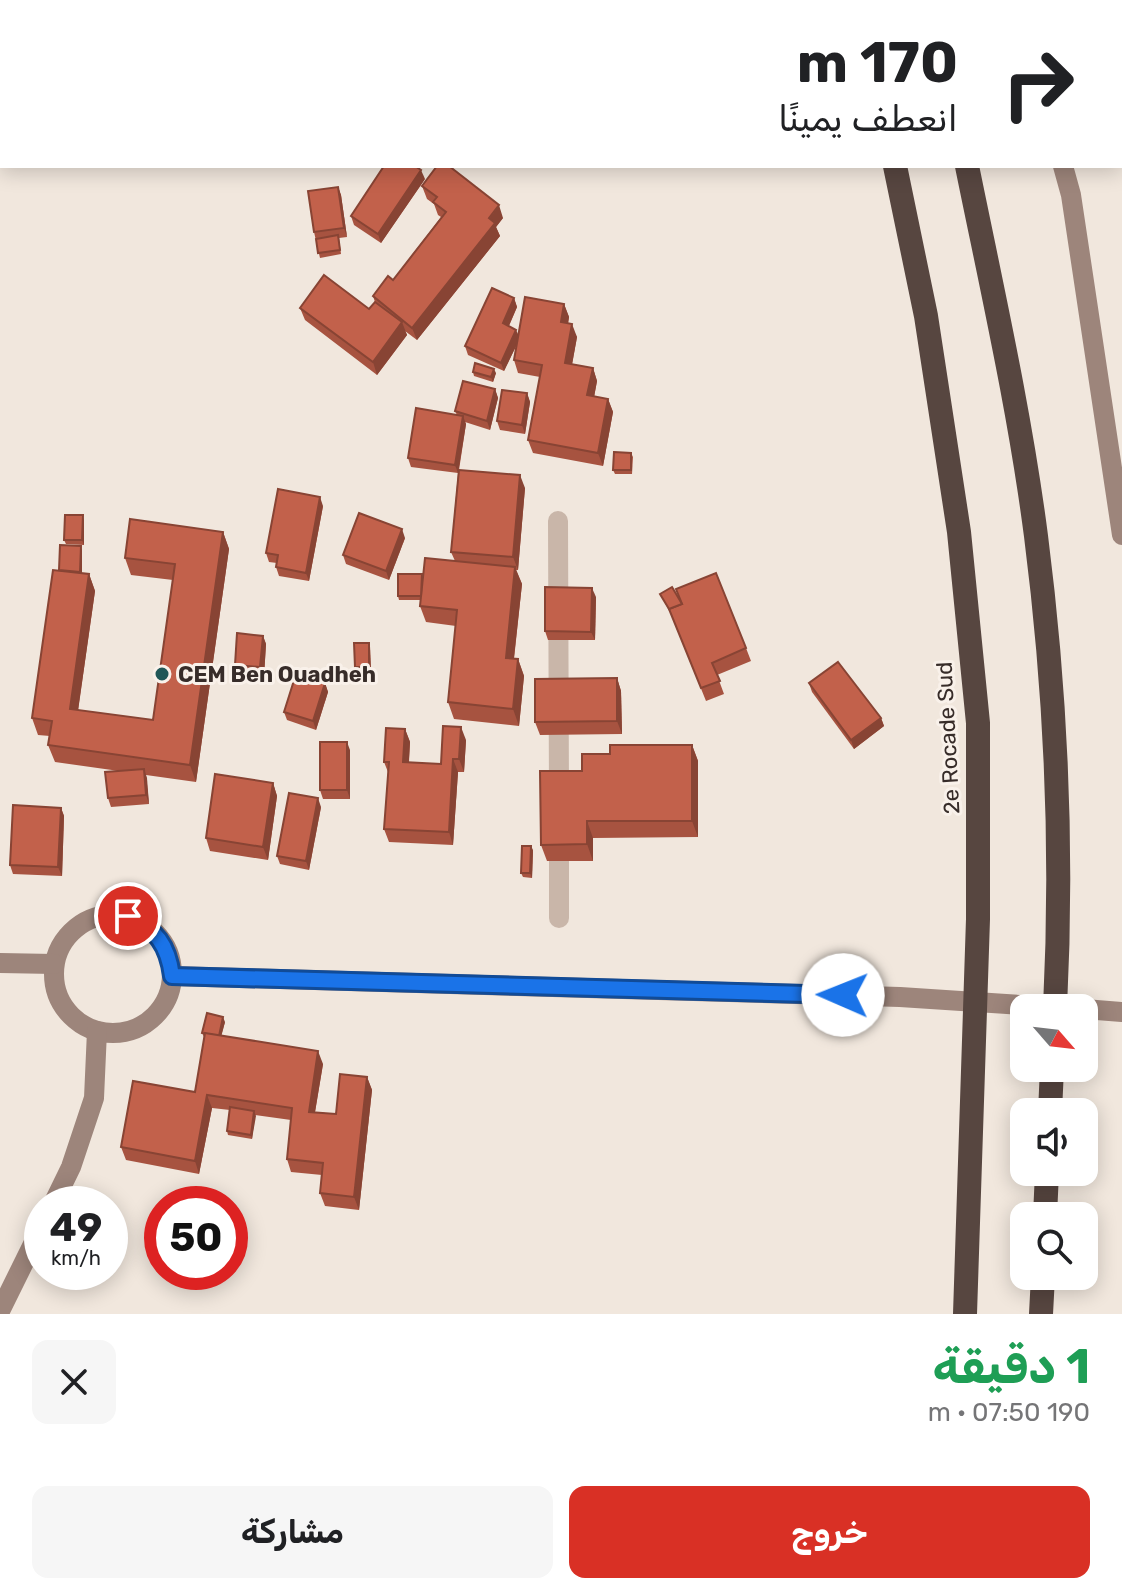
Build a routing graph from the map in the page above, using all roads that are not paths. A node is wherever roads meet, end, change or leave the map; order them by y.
1 (895, 168) edge
2 (967, 168) edge
3 (1064, 168) edge
4 (558, 521) dead end
5 (1122, 535) edge
6 (559, 918) dead end
7 (0, 963) edge
8 (54, 964) junction
9 (172, 976) junction
10 (1055, 994) edge
11 (1010, 1004) edge
12 (97, 1031) junction
13 (62, 1186) edge
14 (24, 1262) edge
15 (1042, 1290) edge
16 (0, 1311) edge
17 (965, 1314) edge
18 (1041, 1314) edge

1 - 17 highway, 2e Rocade Sud
2 - 10 highway
3 - 5 main road
4 - 6 street
7 - 8 main road
8 - 9 main road
8 - 12 main road
9 - 11 main road
9 - 12 main road
12 - 13 main road
14 - 16 main road
15 - 18 highway

